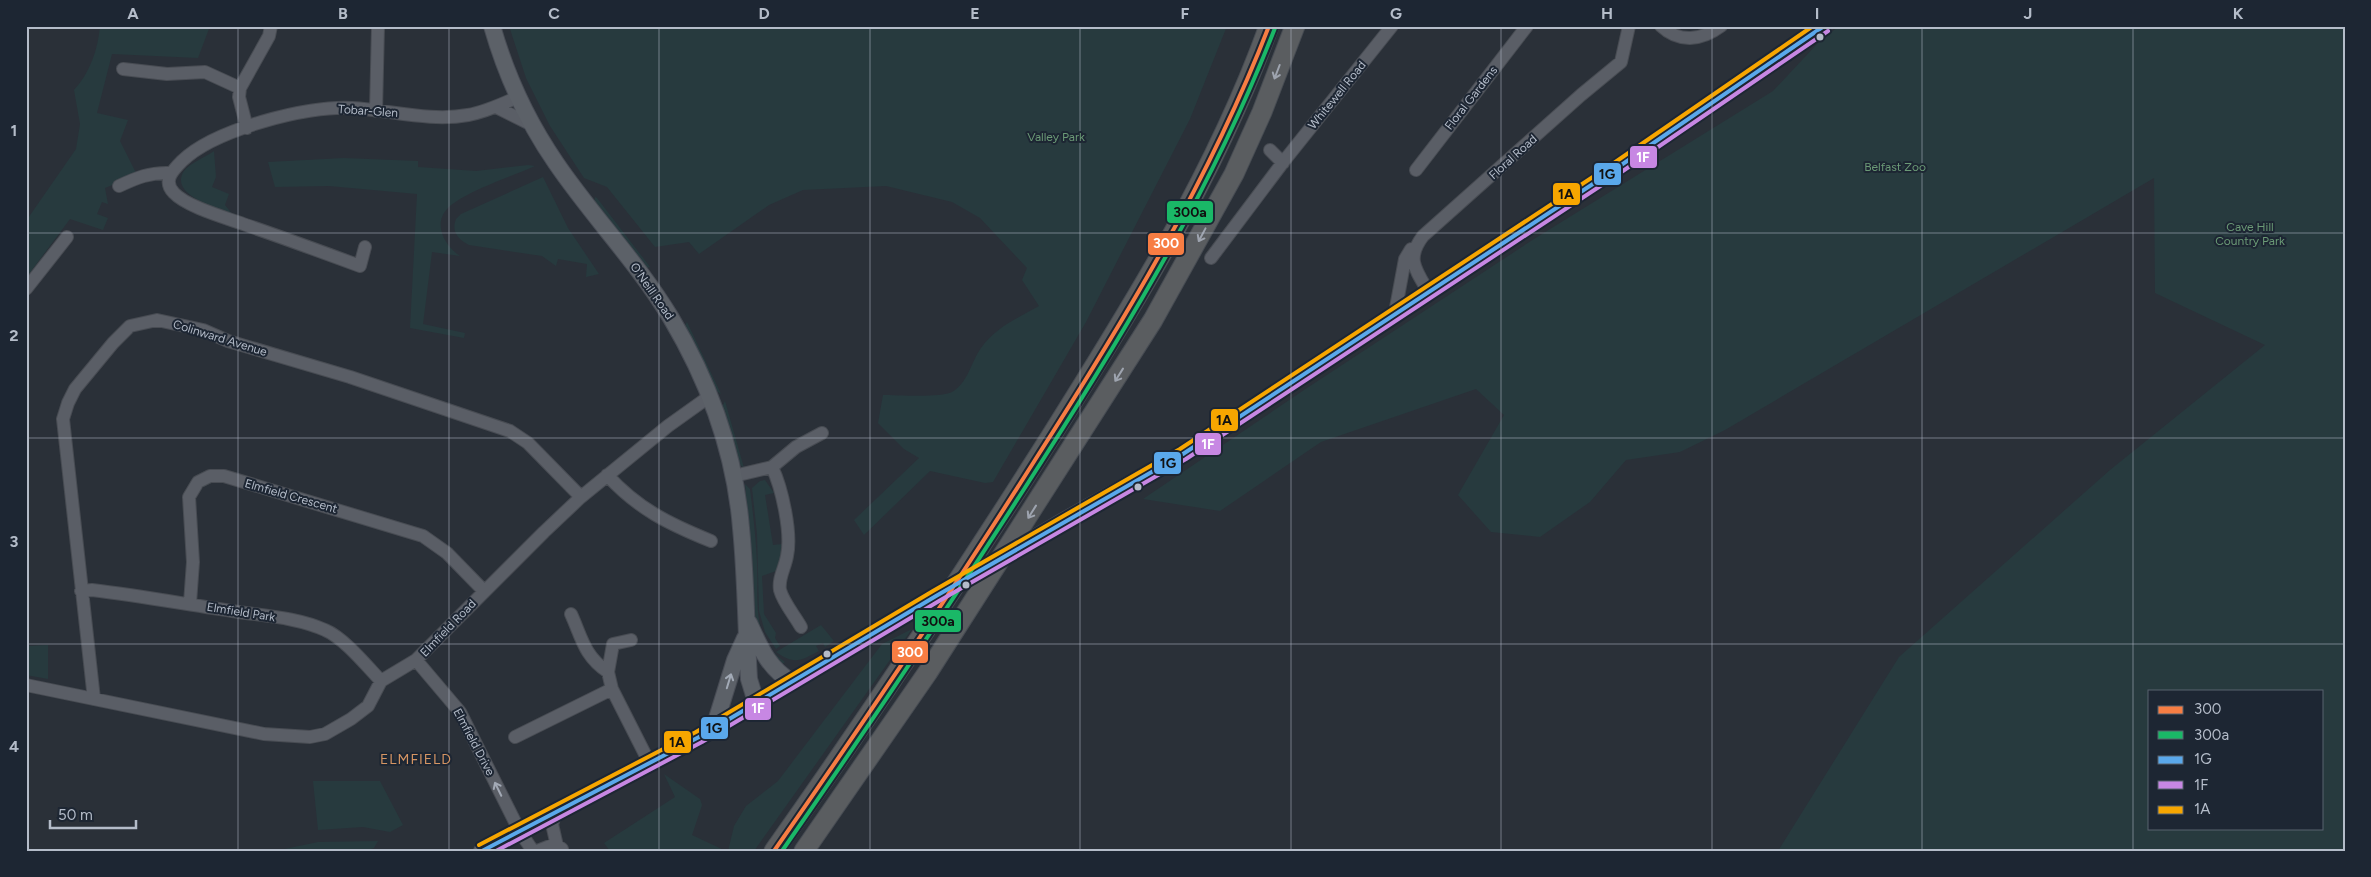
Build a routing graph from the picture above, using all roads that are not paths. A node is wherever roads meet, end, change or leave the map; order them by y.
1 (271, 26) edge
2 (378, 26) edge
3 (492, 26) edge
4 (1269, 26) edge
5 (1294, 26) edge
6 (1392, 26) edge
7 (1526, 26) edge
8 (1629, 26) edge
9 (1660, 26) edge
10 (1721, 26) edge
11 (1824, 26) edge
12 (123, 70) dead end
13 (240, 88) junction
14 (518, 97) junction
15 (496, 106) junction
16 (376, 111) junction
17 (532, 125) junction
18 (247, 128) junction
19 (1270, 150) dead end
20 (1283, 162) junction
21 (1416, 170) dead end
22 (170, 172) junction
23 (118, 186) dead end
24 (67, 237) dead end
25 (1415, 246) junction
26 (365, 247) dead end
27 (1211, 258) dead end
28 (26, 289) edge
29 (1428, 291) junction
30 (1395, 313) junction
31 (710, 396) junction
32 (822, 433) dead end
33 (772, 467) junction
34 (607, 475) junction
35 (734, 476) junction
36 (581, 497) junction
37 (711, 540) dead end
38 (81, 591) junction
39 (484, 592) junction
40 (190, 603) junction
41 (571, 614) dead end
42 (745, 614) junction
43 (801, 627) dead end
44 (746, 635) junction
45 (631, 640) dead end
46 (416, 660) junction
47 (608, 672) junction
48 (381, 681) junction
49 (792, 682) junction
50 (26, 685) edge
51 (612, 689) junction
52 (94, 699) junction
53 (756, 702) junction
54 (714, 728) junction
55 (515, 736) dead end
56 (650, 764) junction
57 (556, 814) junction
58 (520, 832) junction
59 (561, 848) edge
60 (482, 851) edge
61 (533, 851) edge
62 (537, 851) edge
63 (774, 851) edge
64 (804, 851) edge

1 - 13 street
2 - 16 street
3 - 14 main road, O'Neill Road
4 - 63 highway
5 -> 64 highway
6 - 20 street, Whitewell Road
7 - 21 street, Floral Gardens
8 - 25 street, Floral Road
9 - 10 street
11 - 29 main road
12 - 13 street
13 - 18 street
14 - 15 street, Tobar-Glen
14 - 17 main road, O'Neill Road
15 - 16 street, Tobar-Glen
15 - 17 street
16 - 18 street, Tobar-Glen
17 - 31 main road, O'Neill Road
18 - 22 street, Tobar-Glen
19 - 20 street
20 - 27 street, Whitewell Road
22 - 23 street
22 - 26 street
24 - 28 street
25 - 29 street
25 - 30 street, Floral Road
29 - 30 main road
30 - 49 main road, bridge
31 - 34 street, Elmfield Road
31 - 35 main road, O'Neill Road
32 - 33 street
33 - 35 street
33 - 43 street
34 - 36 street, Elmfield Road
34 - 37 street
35 - 42 main road, O'Neill Road
36 - 38 street, Colinward Avenue
36 - 39 street, Elmfield Road
38 - 40 street, Elmfield Park
38 - 52 street, Colinward Avenue
39 - 40 street, Elmfield Crescent
39 - 46 street, Elmfield Road
40 - 48 street, Elmfield Park
41 - 47 street
42 - 44 main road, O'Neill Road
42 - 49 main road
44 - 53 main road, O'Neill Road
54 -> 44 main road
45 - 47 street
46 - 48 street, Elmfield Road
58 -> 46 street, Elmfield Drive
47 - 51 street
48 - 52 street
49 - 53 main road
50 - 52 street
51 - 55 street
51 - 56 street
53 - 54 main road
54 - 56 main road
56 - 57 main road
57 - 58 main road
57 - 59 street
58 - 60 main road
58 - 61 street, Elmfield Drive
59 - 62 street

